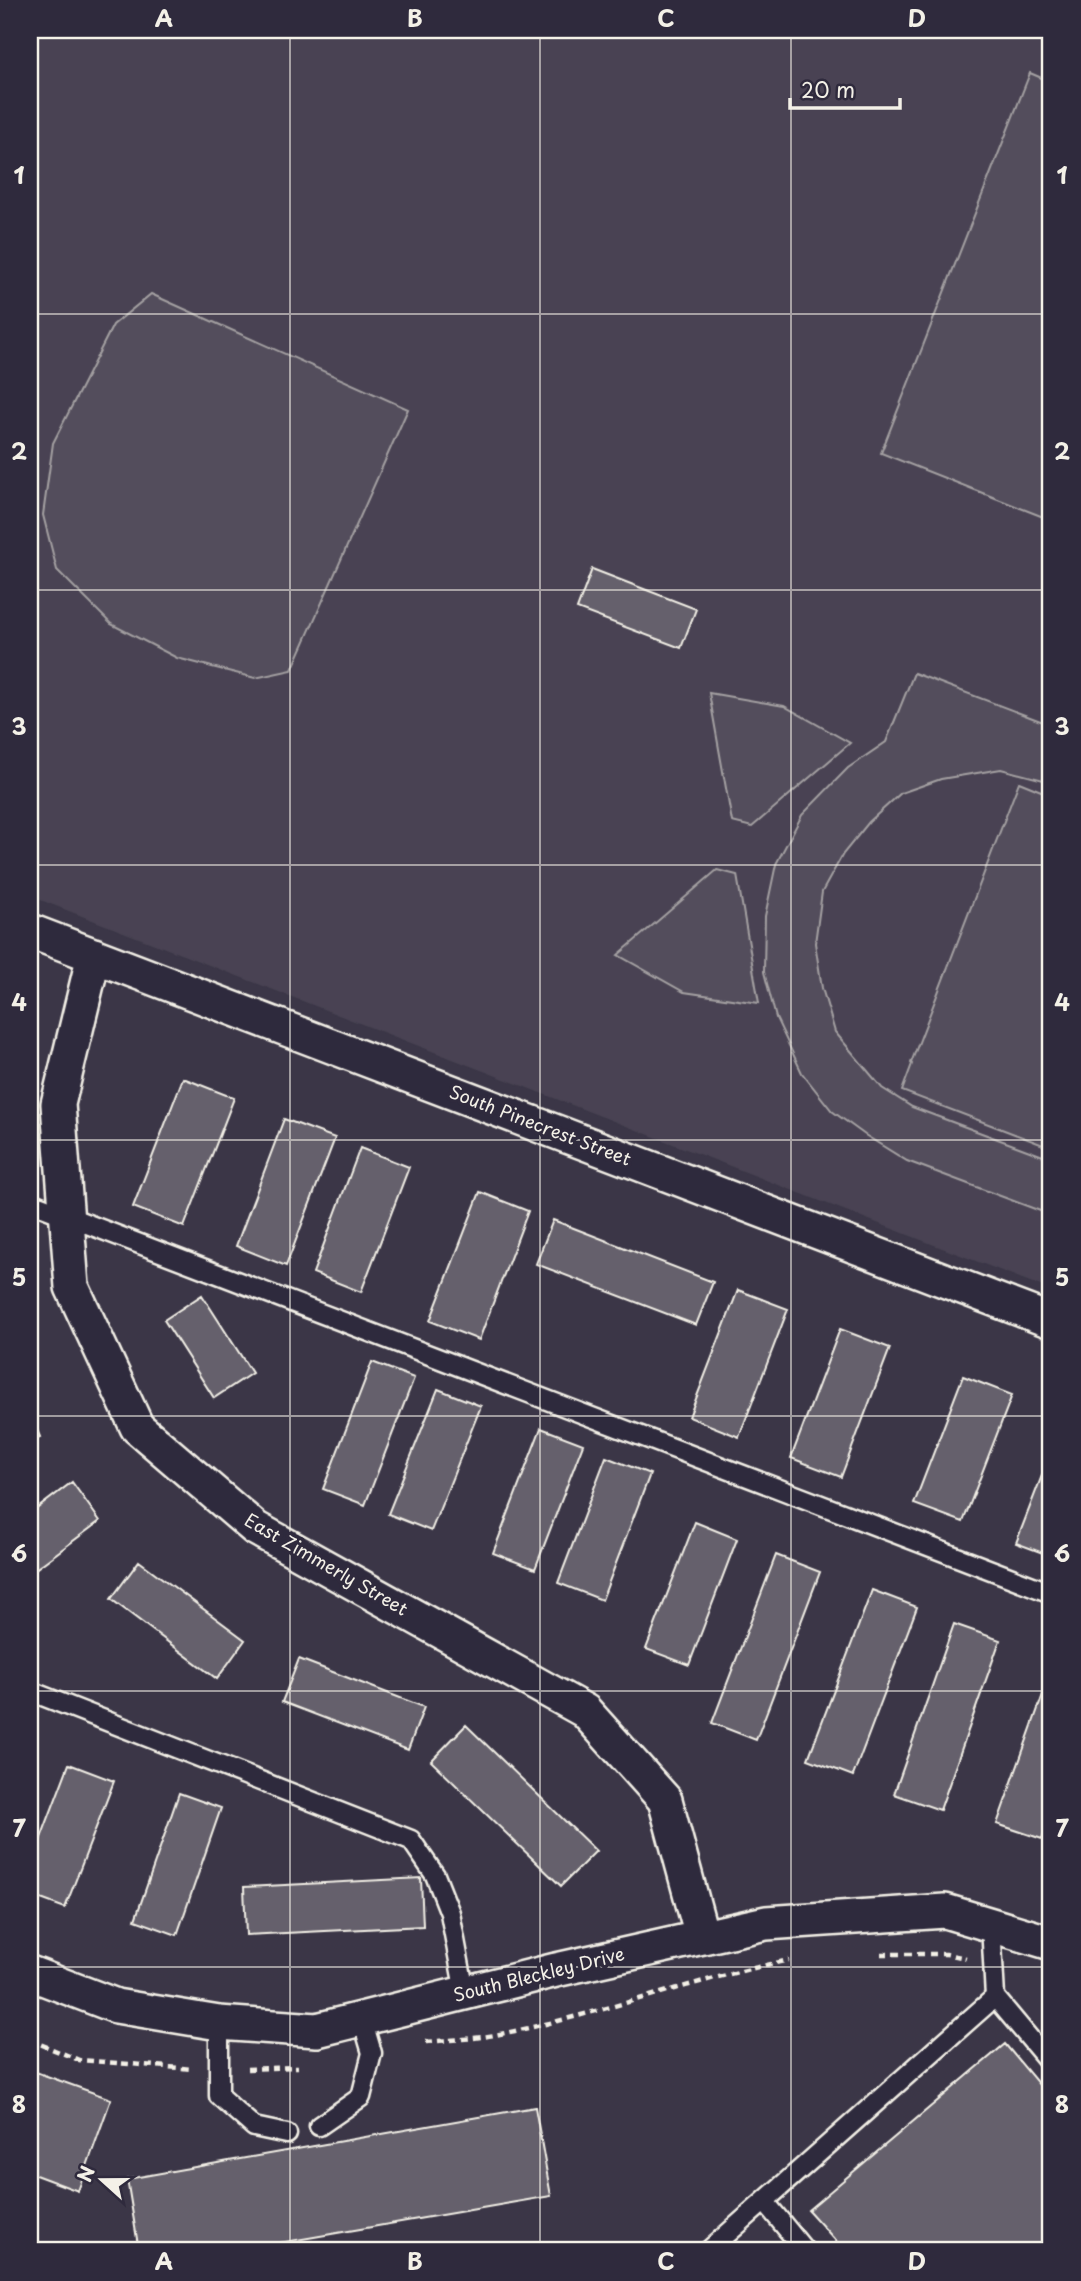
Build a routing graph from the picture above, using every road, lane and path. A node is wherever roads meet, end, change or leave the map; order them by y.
1 (30, 931) edge
2 (94, 956) junction
3 (30, 1202) edge
4 (66, 1215) junction
5 (1051, 1321) edge
6 (1051, 1593) edge
7 (30, 1690) edge
8 (991, 1925) junction
9 (702, 1937) junction
10 (1051, 1943) edge
11 (30, 1973) edge
12 (465, 1993) junction
13 (995, 1997) junction
14 (362, 2019) junction
15 (219, 2023) junction
16 (1051, 2064) edge
17 (319, 2126) dead end
18 (287, 2134) dead end
19 (765, 2202) junction
20 (708, 2251) edge
21 (806, 2251) edge

1 - 2 street, South Pinecrest Street
2 - 4 street, East Zimmerly Street
2 - 5 street, South Pinecrest Street
3 - 4 lane
4 - 6 lane
4 - 9 street, East Zimmerly Street
7 - 12 lane
8 - 9 street, South Bleckley Drive
8 - 10 street, South Bleckley Drive
8 - 13 lane
9 - 12 street, South Bleckley Drive
11 - 15 street, South Bleckley Drive
12 - 14 street, South Bleckley Drive
13 - 16 lane
13 - 19 lane
14 - 15 street, South Bleckley Drive
14 - 17 lane
15 - 18 lane
19 - 20 lane
19 - 21 lane

